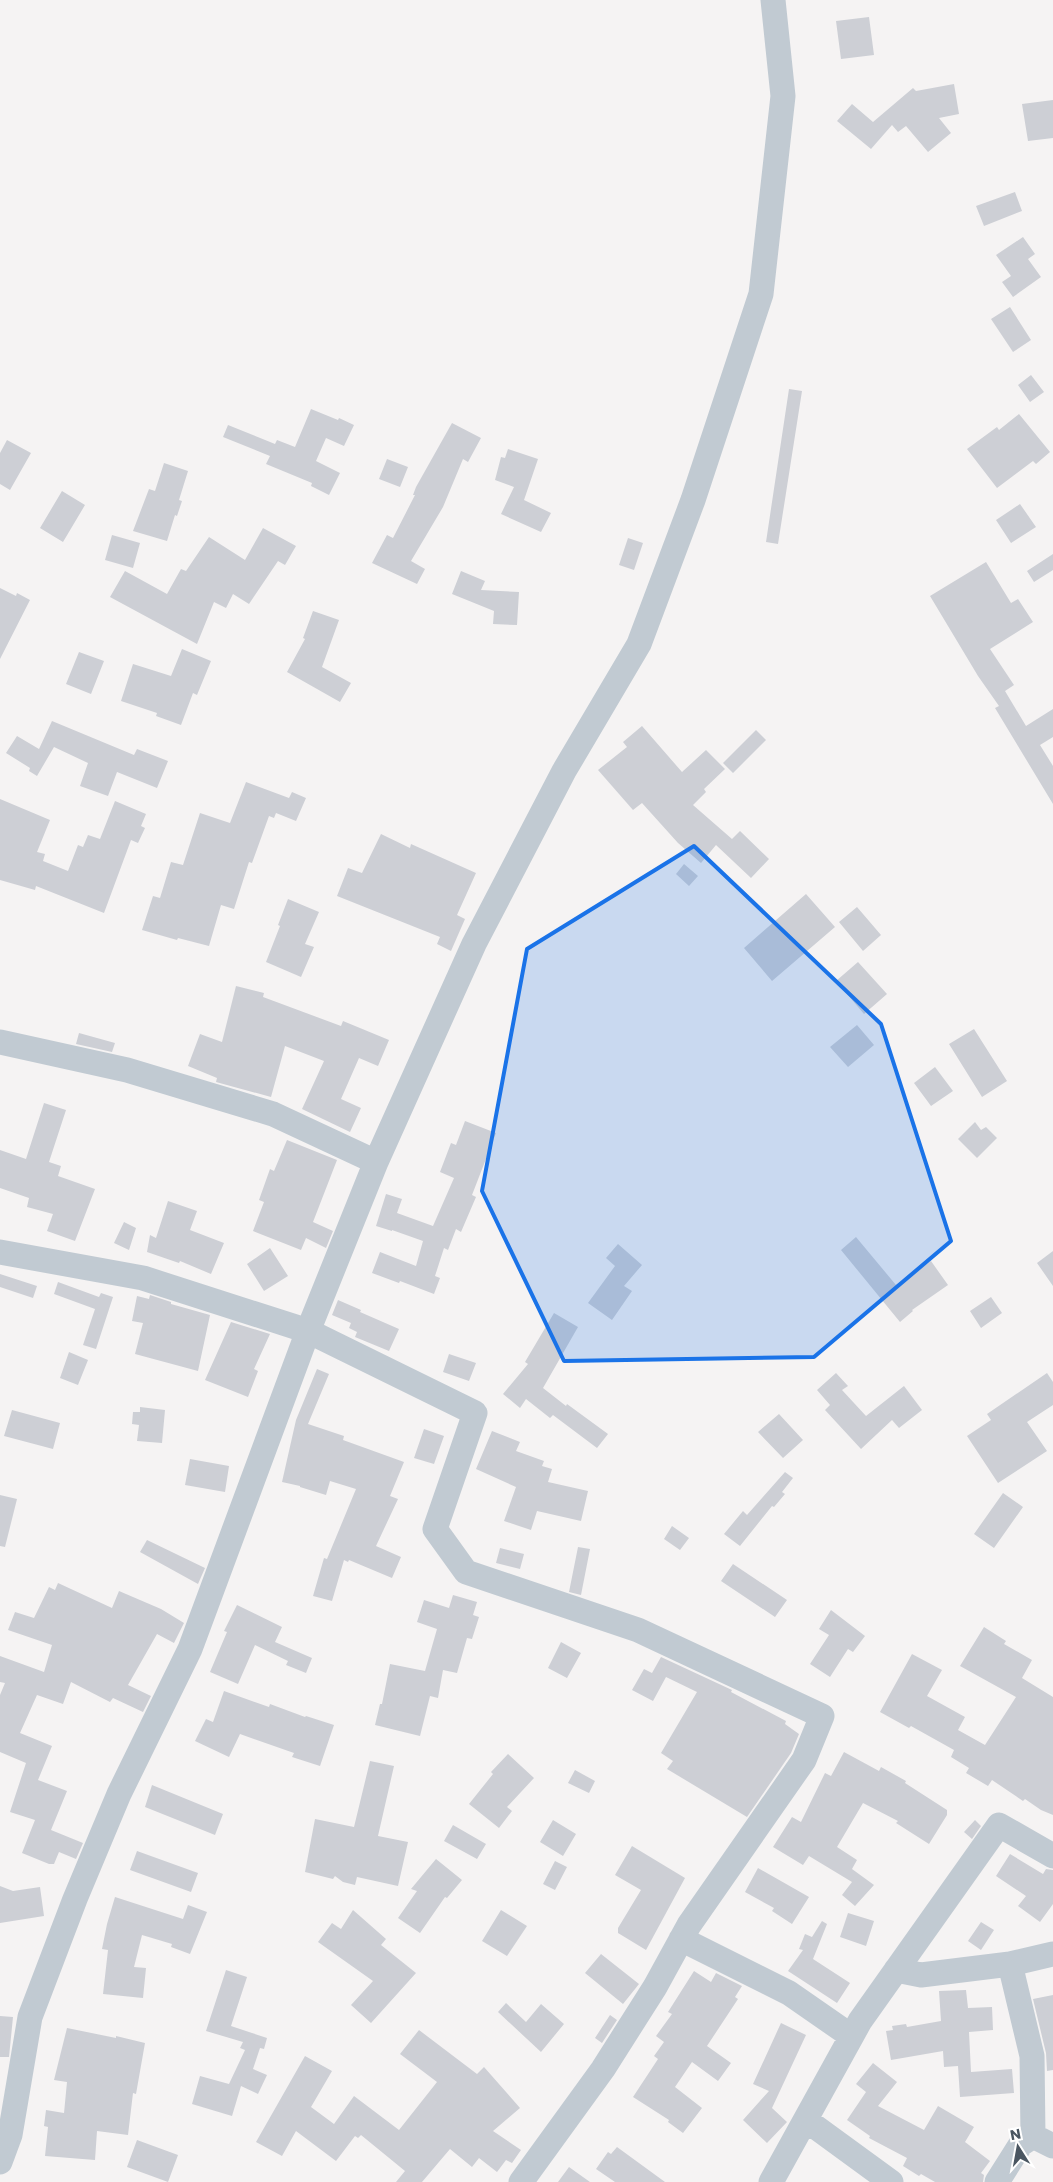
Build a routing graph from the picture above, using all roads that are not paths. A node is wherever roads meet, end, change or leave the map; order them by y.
1 (774, 0) edge
2 (0, 1042) edge
3 (376, 1162) junction
4 (0, 1252) edge
5 (308, 1331) junction
6 (1053, 1856) edge
7 (681, 1939) junction
8 (1053, 1954) edge
9 (1010, 1964) junction
10 (896, 1970) junction
11 (851, 2036) junction
12 (806, 2120) junction
13 (1043, 2141) edge
14 (0, 2162) edge
15 (521, 2182) edge
16 (771, 2182) edge
17 (891, 2182) edge
18 (997, 2182) edge

1 - 3 street
2 - 3 street
3 - 5 street
4 - 5 street
5 - 7 street
5 - 14 street
6 - 10 street
7 - 11 street
7 - 15 street
8 - 9 street
9 - 10 street
9 - 13 street
10 - 11 street
11 - 12 street
12 - 16 street
12 - 17 street
13 - 18 street

